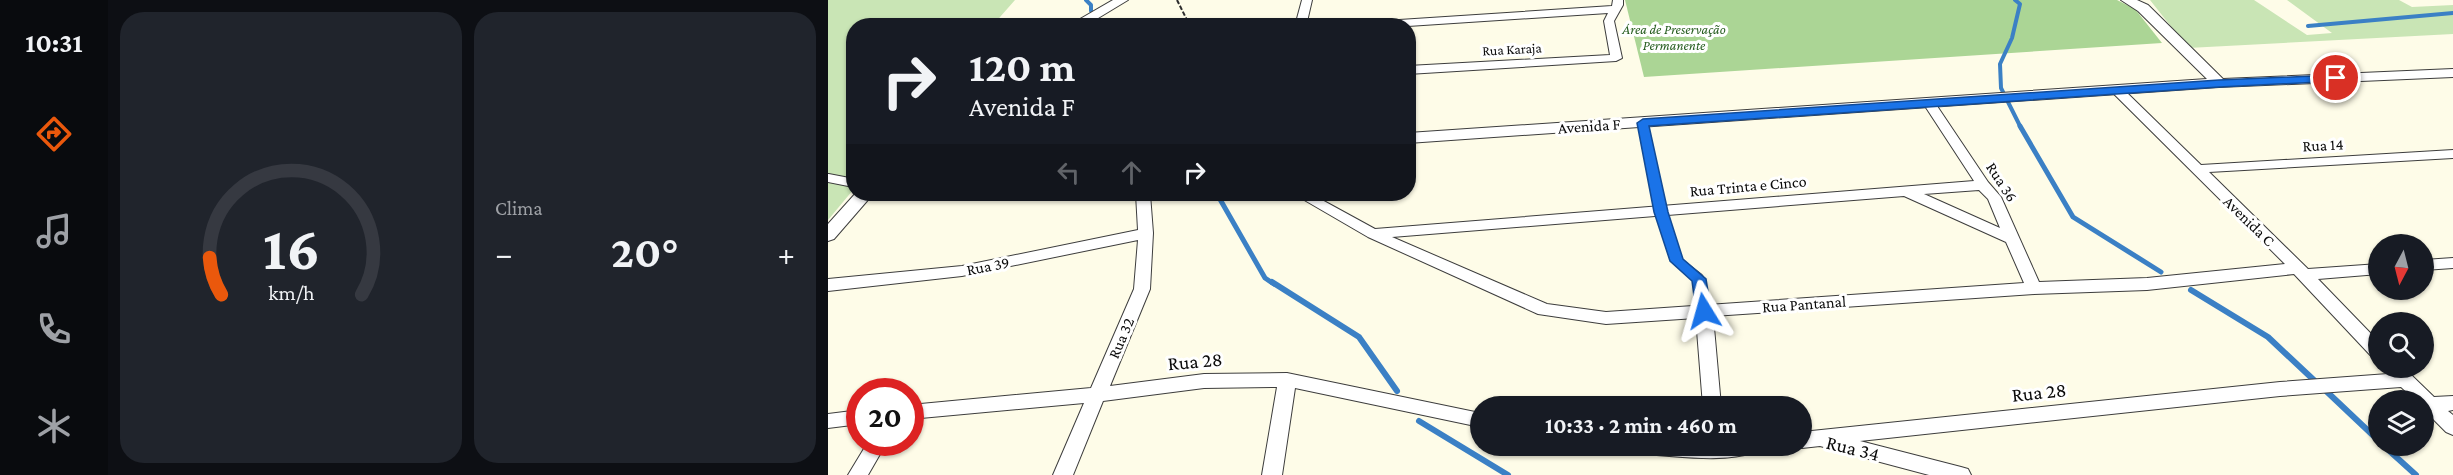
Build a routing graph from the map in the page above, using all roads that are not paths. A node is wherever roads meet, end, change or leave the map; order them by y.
1 (1122, 0) edge
2 (1307, 0) edge
3 (2127, 0) edge
4 (1617, 4) edge
5 (2141, 4) edge
6 (1089, 18) edge
7 (1302, 18) edge
8 (1416, 21) edge
9 (1416, 70) edge
10 (2453, 73) edge
11 (2219, 83) junction
12 (2118, 91) junction
13 (1929, 103) junction
14 (1643, 123) junction
15 (1416, 137) edge
16 (2453, 154) edge
17 (2196, 170) junction
18 (828, 178) edge
19 (846, 181) edge
20 (1983, 185) junction
21 (1906, 191) junction
22 (858, 201) edge
23 (1144, 201) edge
24 (1314, 201) edge
25 (1661, 212) junction
26 (1146, 233) junction
27 (1373, 234) junction
28 (828, 235) edge
29 (2014, 240) junction
30 (2453, 262) edge
31 (2434, 264) edge
32 (2368, 269) edge
33 (2302, 272) junction
34 (828, 285) edge
35 (2034, 288) junction
36 (1704, 311) junction
37 (2368, 341) edge
38 (2380, 378) edge
39 (2403, 378) edge
40 (1287, 380) junction
41 (2415, 390) edge
42 (1096, 395) junction
43 (1711, 396) edge
44 (2453, 403) edge
45 (2434, 405) edge
46 (2434, 409) edge
47 (924, 411) edge
48 (1470, 418) edge
49 (846, 419) edge
50 (828, 421) edge
51 (2453, 427) edge
52 (1812, 439) edge
53 (1812, 440) edge
54 (870, 456) edge
55 (858, 475) edge
56 (1064, 475) edge
57 (1272, 475) edge
58 (1961, 475) edge

1 - 6 street
2 - 7 street
3 - 5 street
4 - 8 street
4 - 9 street, Rua Karaja
5 - 11 street
10 - 11 street, Avenida F
11 - 12 street, Avenida F
12 - 13 street, Avenida F
12 - 17 street, Avenida C
13 - 14 street, Avenida F
13 - 20 street, Rua 36
14 - 15 street, Avenida F
14 - 25 lane
16 - 17 street, Rua 14
17 - 33 street, Avenida C
18 - 19 lane
20 - 21 street, Rua Trinta e Cinco
20 - 29 street, Rua 36
21 - 25 street, Rua Trinta e Cinco
21 - 29 street
22 - 28 street
23 - 26 street, Rua 32
24 - 27 street, Rua Pantanal
25 - 27 street, Rua Trinta e Cinco
25 - 36 lane
26 - 34 street, Rua 39
26 - 42 street, Rua 32
27 - 36 street, Rua Pantanal
29 - 35 street, Rua 36
30 - 31 street
32 - 33 street, Rua Pantanal
33 - 35 street, Rua Pantanal
33 - 37 street, Avenida C
35 - 36 street, Rua Pantanal
36 - 43 street
38 - 52 street, Rua 28
39 - 41 street
40 - 42 street, Rua 28
40 - 48 street, Rua 28
40 - 57 street
42 - 47 street, Rua 28
42 - 56 street, Rua 32
44 - 45 street
46 - 51 street
49 - 50 street
53 - 58 street, Rua 34
54 - 55 street

